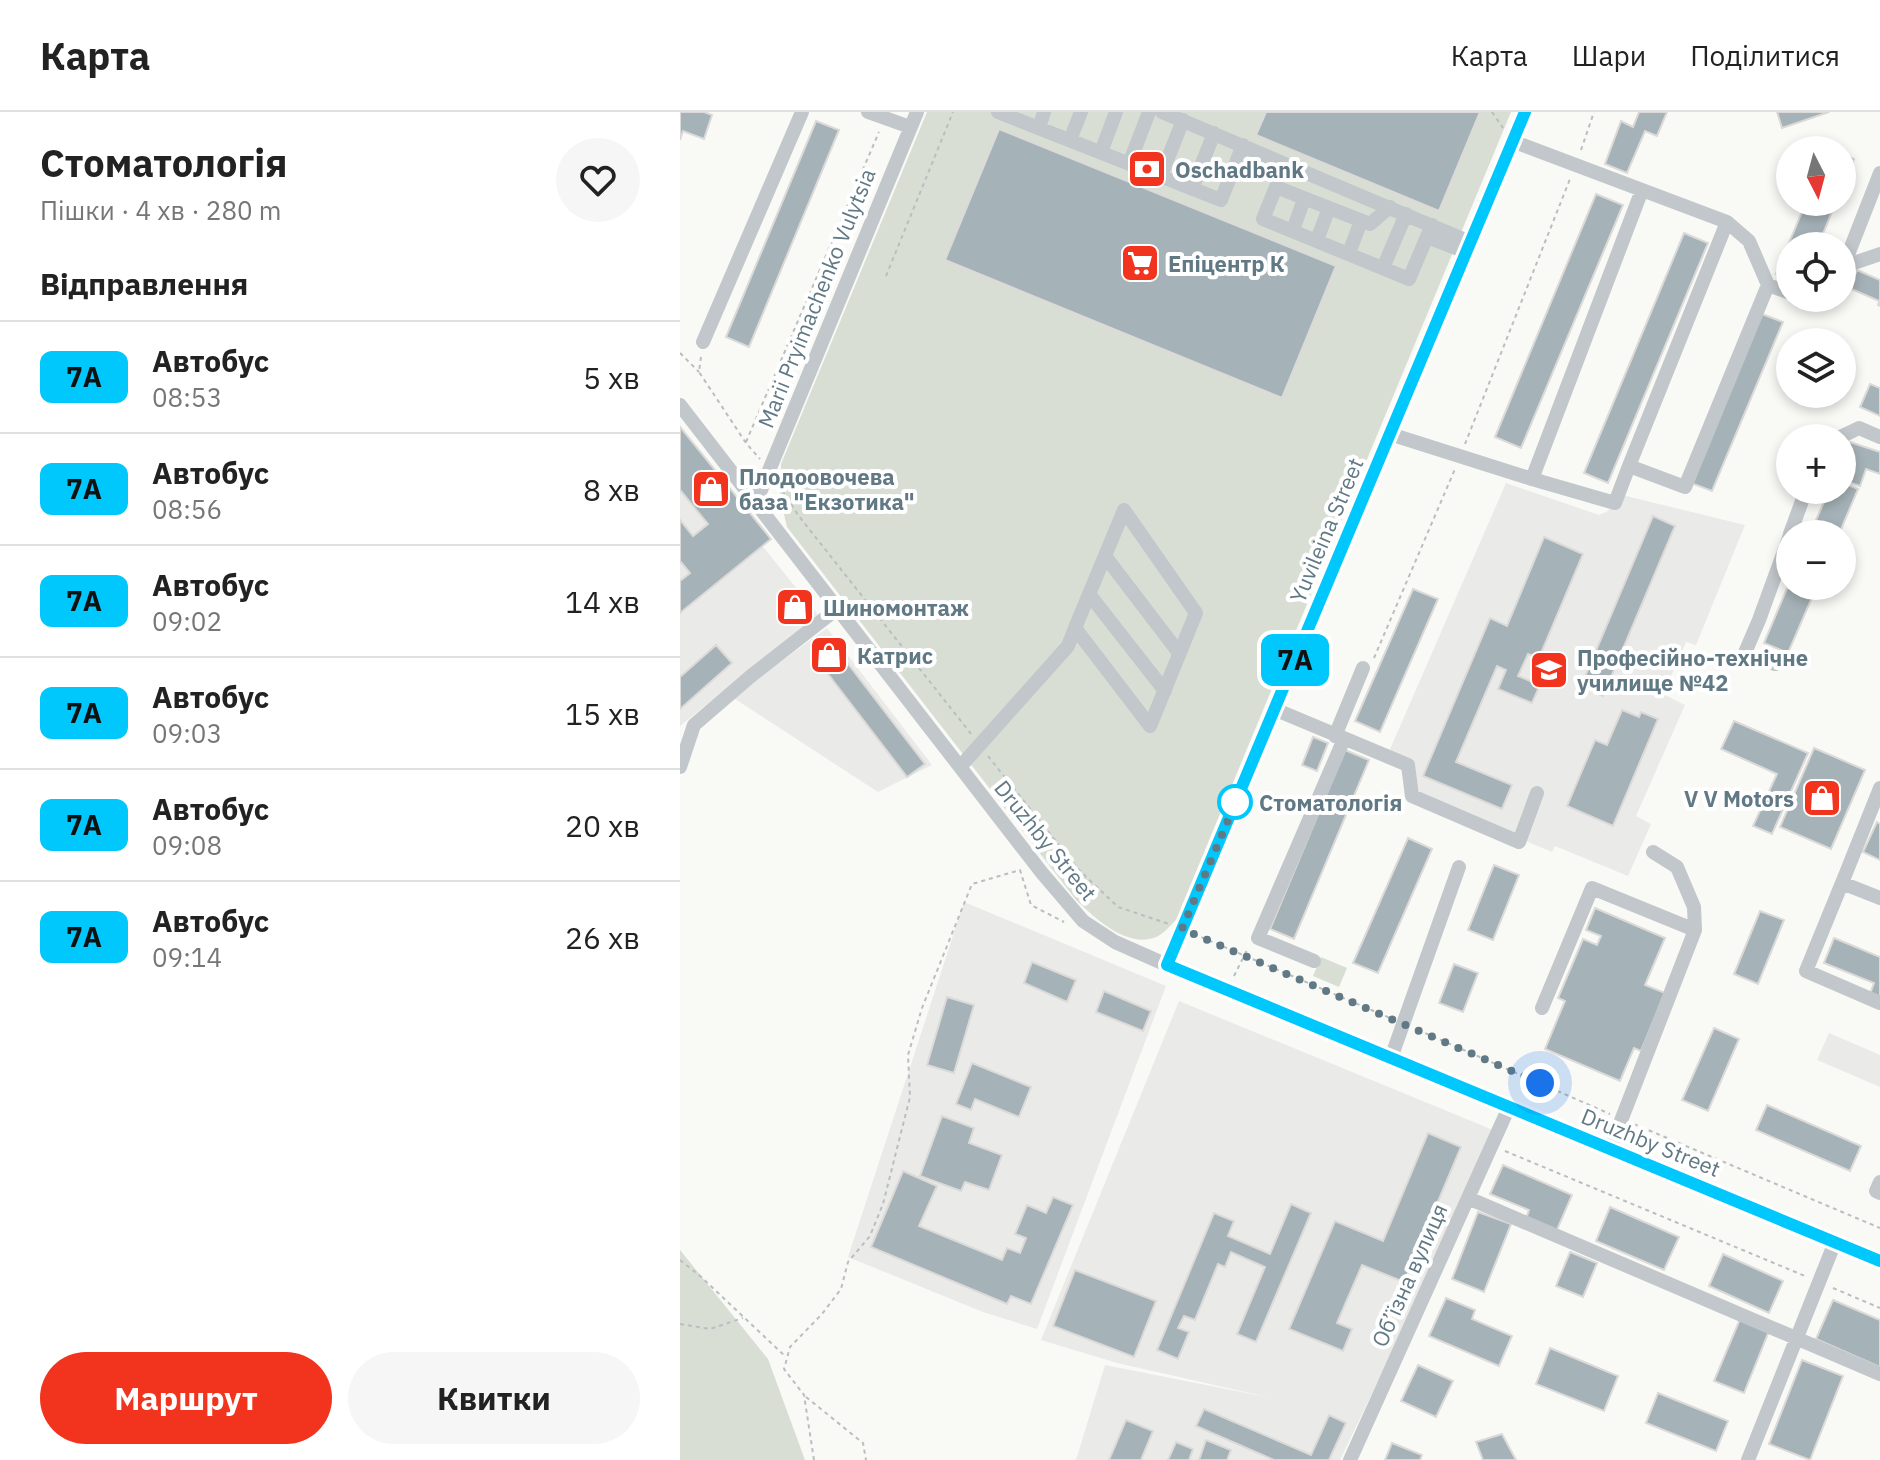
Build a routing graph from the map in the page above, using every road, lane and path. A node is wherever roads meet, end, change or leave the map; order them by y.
1 (802, 112) edge
2 (868, 112) edge
3 (917, 112) edge
4 (953, 112) edge
5 (1000, 112) edge
6 (1044, 112) edge
7 (1081, 112) edge
8 (1116, 112) edge
9 (1149, 112) edge
10 (1162, 112) edge
11 (1492, 112) edge
12 (1525, 112) edge
13 (1594, 112) edge
14 (885, 118) junction
15 (1183, 120) junction
16 (910, 127) junction
17 (1039, 128) junction
18 (1214, 133) junction
19 (1070, 140) junction
20 (1512, 141) junction
21 (1243, 145) junction
22 (1101, 152) junction
23 (1129, 164) junction
24 (1576, 165) junction
25 (1880, 173) edge
26 (1161, 176) junction
27 (1192, 189) junction
28 (1642, 190) junction
29 (1304, 199) junction
30 (1390, 207) junction
31 (1329, 208) junction
32 (1406, 214) junction
33 (1361, 221) junction
34 (1727, 222) junction
35 (1293, 230) junction
36 (1430, 231) junction
37 (1856, 233) edge
38 (1317, 240) junction
39 (1468, 247) junction
40 (1349, 253) junction
41 (1880, 254) edge
42 (1856, 262) edge
43 (1383, 268) junction
44 (886, 276) dead end
45 (1768, 285) junction
46 (1776, 288) edge
47 (703, 342) joint
48 (680, 353) edge
49 (699, 372) junction
50 (680, 405) edge
51 (1856, 429) edge
52 (1390, 434) junction
53 (1880, 437) edge
54 (746, 443) junction
55 (1460, 456) junction
56 (1629, 466) junction
57 (769, 470) junction
58 (1532, 479) junction
59 (756, 502) junction
60 (1105, 556) junction
61 (1776, 573) edge
62 (1089, 594) junction
63 (838, 608) junction
64 (1075, 628) junction
65 (1179, 653) junction
66 (1368, 664) joint
67 (1775, 664) dead end
68 (1165, 691) junction
69 (1274, 709) junction
70 (1340, 738) junction
71 (980, 745) junction
72 (680, 767) edge
73 (960, 767) junction
74 (1880, 788) edge
75 (1537, 793) dead end
76 (1653, 852) dead end
77 (1459, 867) dead end
78 (1842, 883) junction
79 (1880, 898) edge
80 (1070, 924) dead end
81 (1182, 929) junction
82 (1695, 930) junction
83 (1245, 956) junction
84 (1314, 961) dead end
85 (1167, 965) junction
86 (1227, 990) junction
87 (1880, 1003) edge
88 (1542, 1008) dead end
89 (1403, 1024) junction
90 (1391, 1058) junction
91 (1509, 1107) junction
92 (1622, 1119) junction
93 (1491, 1146) junction
94 (1610, 1149) junction
95 (1880, 1182) edge
96 (1880, 1193) edge
97 (1468, 1198) junction
98 (1880, 1228) edge
99 (1835, 1242) junction
100 (680, 1260) edge
101 (1880, 1261) edge
102 (1819, 1282) junction
103 (1880, 1308) edge
104 (744, 1317) junction
105 (680, 1324) edge
106 (1795, 1338) junction
107 (787, 1358) junction
108 (1880, 1374) edge
109 (804, 1395) junction
110 (814, 1460) edge
111 (866, 1460) edge
112 (1350, 1460) edge
113 (1748, 1460) edge

1 - 47 street
2 - 14 street
3 - 16 street, Marii Pryimachenko Vulytsia
4 - 44 path
5 - 17 street
6 - 17 street
7 - 19 street
8 - 22 street
9 - 23 street
10 - 15 street
11 - 20 path
12 - 20 street, Yuvileina Street
13 - 24 path
14 - 16 street
14 - 54 path
15 - 18 street
15 - 26 street
16 - 57 street, Marii Pryimachenko Vulytsia
17 - 19 street
18 - 21 street
18 - 27 street
19 - 22 street
20 - 24 street
20 - 39 street, Yuvileina Street
21 - 27 street
21 - 30 street
22 - 23 street
23 - 26 street
24 - 28 street
24 - 55 path
25 - 37 street
26 - 27 street
28 - 34 street
28 - 58 street
29 - 31 street
29 - 35 street
29 - 35 street
30 - 32 street
30 - 33 street
31 - 33 street
31 - 38 street
32 - 36 street
32 - 43 street
33 - 40 street
34 - 45 street
34 - 56 street
35 - 38 street
36 - 39 street
36 - 43 street
38 - 40 street
39 - 52 street, Yuvileina Street
40 - 43 street
41 - 42 street
45 - 46 street
45 - 56 street
47 - 49 path
48 - 49 path
49 - 54 path
50 - 59 street, Druzhby Street
51 - 53 street
52 - 55 street
52 - 69 street, Yuvileina Street
54 - 57 path
55 - 58 street
55 - 66 path
56 - 58 street
57 - 59 street, Marii Pryimachenko Vulytsia
57 - 71 path
59 - 63 street, Druzhby Street
60 - 62 street
60 - 65 street
60 - 65 street
61 - 67 street
62 - 64 street
62 - 68 street
63 - 72 street
63 - 73 street, Druzhby Street
64 - 68 street
64 - 71 street
65 - 68 street
66 - 70 street
69 - 70 street
69 - 81 street, Yuvileina Street
70 - 75 street
70 - 84 street
71 - 73 street
71 - 81 path
73 - 85 street, Druzhby Street
74 - 78 street
76 - 82 street
77 - 89 street
78 - 79 street
78 - 87 street
80 - 107 path
81 - 83 path
81 - 85 street, Yuvileina Street
82 - 88 street
82 - 92 street
83 - 86 path
83 - 89 path
85 - 86 street, Druzhby Street
86 - 90 street, Druzhby Street
89 - 90 street
89 - 92 path
90 - 91 street, Druzhby Street
91 - 93 street, Об’їзна вулиця
91 - 94 street, Druzhby Street
92 - 94 street
92 - 98 path
93 - 97 street, Об’їзна вулиця
93 - 102 path
94 - 99 street, Druzhby Street
95 - 96 street
97 - 106 street
97 - 112 street, Об’їзна вулиця
99 - 101 street, Druzhby Street
99 - 102 street
100 - 104 path
102 - 103 path
102 - 106 street
104 - 105 path
104 - 107 path
106 - 108 street
106 - 113 street
107 - 109 path
109 - 110 path
109 - 111 path

